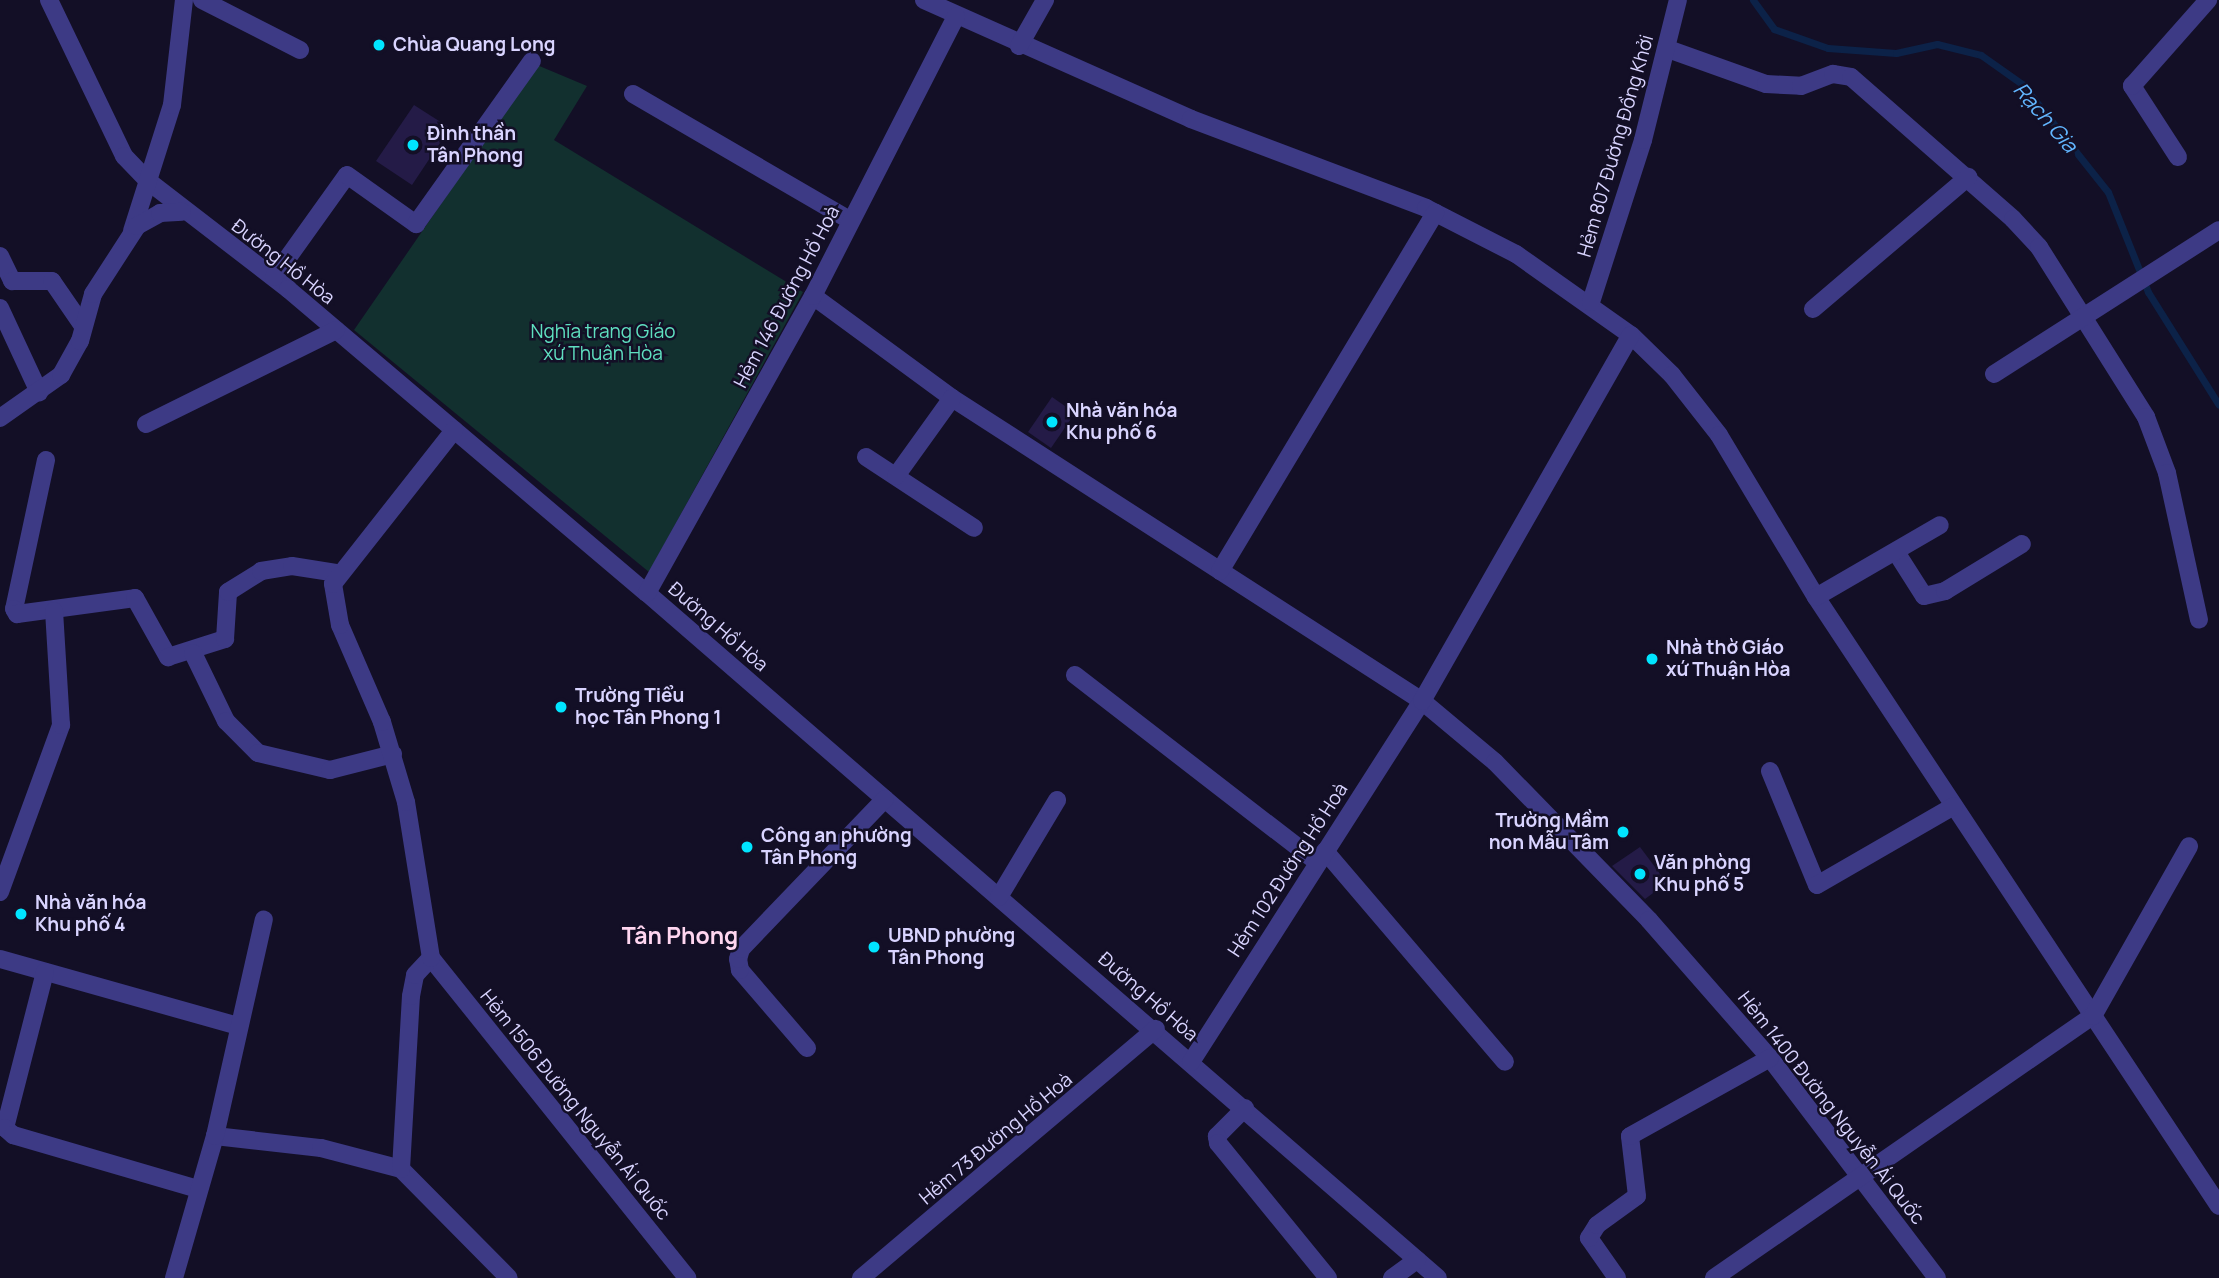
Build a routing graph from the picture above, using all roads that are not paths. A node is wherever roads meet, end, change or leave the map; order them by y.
1 (49, 0) edge
2 (184, 0) edge
3 (202, 0) edge
4 (924, 0) edge
5 (1045, 0) edge
6 (1678, 0) edge
7 (2208, 0) edge
8 (956, 16) junction
9 (1019, 46) junction
10 (1668, 49) junction
11 (300, 50) dead end
12 (532, 61) dead end
13 (633, 94) dead end
14 (2178, 157) dead end
15 (1968, 177) junction
16 (148, 181) junction
17 (182, 212) junction
18 (1435, 213) junction
19 (851, 221) junction
20 (131, 233) junction
21 (2217, 236) edge
22 (0, 256) edge
23 (274, 277) junction
24 (813, 296) junction
25 (1591, 302) junction
26 (0, 308) edge
27 (1813, 309) dead end
28 (2084, 317) junction
29 (83, 326) junction
30 (336, 330) junction
31 (1631, 335) junction
32 (1994, 374) dead end
33 (39, 392) junction
34 (952, 398) junction
35 (0, 418) edge
36 (146, 424) dead end
37 (454, 430) junction
38 (866, 457) dead end
39 (46, 460) dead end
40 (896, 476) junction
41 (1940, 526) dead end
42 (974, 528) dead end
43 (2022, 544) dead end
44 (1896, 552) junction
45 (1220, 571) junction
46 (337, 573) junction
47 (647, 593) junction
48 (1816, 597) junction
49 (54, 611) junction
50 (2199, 620) dead end
51 (193, 653) junction
52 (1075, 675) dead end
53 (1422, 701) junction
54 (393, 754) junction
55 (1770, 771) dead end
56 (886, 799) junction
57 (1058, 800) dead end
58 (1954, 806) junction
59 (2189, 846) dead end
60 (1321, 857) junction
61 (0, 892) edge
62 (999, 897) junction
63 (264, 919) dead end
64 (431, 958) junction
65 (0, 959) edge
66 (45, 972) junction
67 (2093, 1016) junction
68 (238, 1026) junction
69 (1156, 1029) junction
70 (807, 1048) dead end
71 (1770, 1058) junction
72 (1191, 1062) junction
73 (1505, 1062) dead end
74 (1245, 1108) junction
75 (215, 1136) junction
76 (401, 1169) junction
77 (1861, 1177) junction
78 (198, 1188) junction
79 (2219, 1206) edge
80 (1417, 1260) junction
81 (174, 1278) edge
82 (509, 1278) edge
83 (687, 1278) edge
84 (861, 1278) edge
85 (1328, 1278) edge
86 (1392, 1278) edge
87 (1438, 1278) edge
88 (1617, 1278) edge
89 (1714, 1278) edge
90 (1937, 1278) edge

1 - 16 street, Đường Hồ Hòa
2 - 16 street
3 - 11 street
4 - 8 street
5 - 9 street
6 - 10 street, Hẻm 807 Đường Đồng Khởi
7 - 14 street
8 - 9 street
8 - 19 street, Hẻm 146 Đường Hồ Hoà
9 - 18 street
10 - 15 street
10 - 25 street, Hẻm 807 Đường Đồng Khởi
12 - 23 street
13 - 19 street
15 - 27 street
15 - 28 street
16 - 17 street, Đường Hồ Hòa
16 - 20 street
17 - 20 street
17 - 23 street, Đường Hồ Hòa
18 - 25 street
18 - 45 street
19 - 24 street, Hẻm 146 Đường Hồ Hoà
20 - 29 street
21 - 28 street
22 - 29 street
23 - 30 street, Đường Hồ Hòa
24 - 34 street, Hẻm 1400 Đường Nguyễn Ái Quốc
24 - 47 street, Hẻm 146 Đường Hồ Hoà
25 - 31 street
26 - 33 street
28 - 32 street
28 - 50 street
29 - 33 street
30 - 36 street
30 - 37 street, Đường Hồ Hòa
31 - 48 street
31 - 53 street, Hẻm 102 Đường Hồ Hoà
33 - 35 street
34 - 40 street
34 - 45 street, Hẻm 1400 Đường Nguyễn Ái Quốc
37 - 46 street
37 - 47 street, Đường Hồ Hòa
38 - 40 street
39 - 49 street
40 - 42 street
41 - 44 street
43 - 44 street
44 - 48 street
45 - 53 street, Hẻm 1400 Đường Nguyễn Ái Quốc
46 - 51 street
46 - 54 street
47 - 56 street, Đường Hồ Hòa
48 - 58 street
49 - 51 street
49 - 61 street
51 - 54 street
52 - 60 street
53 - 60 street, Hẻm 102 Đường Hồ Hoà
53 - 71 street, Hẻm 1400 Đường Nguyễn Ái Quốc
54 - 64 street
55 - 58 street
56 - 62 street, Đường Hồ Hòa
56 - 70 street
57 - 62 street
58 - 67 street
59 - 67 street
60 - 72 street, Hẻm 102 Đường Hồ Hoà
60 - 73 street
62 - 69 street, Đường Hồ Hòa
63 - 68 street
64 - 76 street
64 - 83 street, Hẻm 1506 Đường Nguyễn Ái Quốc
65 - 66 street
66 - 68 street
66 - 78 street
67 - 77 street
67 - 79 street
68 - 75 street
69 - 72 street, Đường Hồ Hòa
69 - 84 street, Hẻm 73 Đường Hồ Hoà
71 - 77 street, Hẻm 1400 Đường Nguyễn Ái Quốc
71 - 88 street
72 - 74 street, Đường Hồ Hòa
74 - 80 street, Đường Hồ Hòa
74 - 85 street
75 - 76 street
75 - 78 street
76 - 82 street
77 - 89 street
77 - 90 street, Hẻm 1400 Đường Nguyễn Ái Quốc
78 - 81 street
80 - 86 street
80 - 87 street, Đường Hồ Hòa

